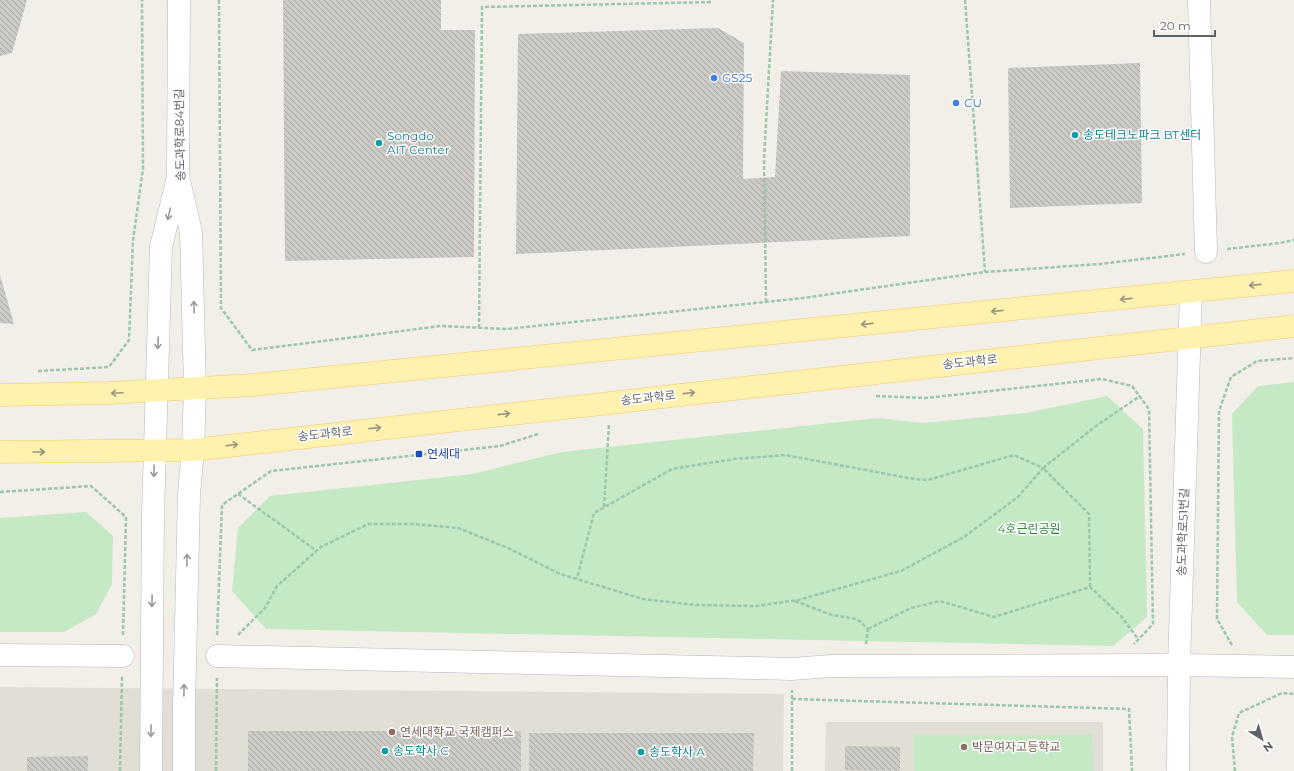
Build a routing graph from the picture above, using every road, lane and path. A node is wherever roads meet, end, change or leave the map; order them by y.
1 (142, 0) edge
2 (180, 0) edge
3 (219, 0) edge
4 (773, 0) edge
5 (965, 0) edge
6 (1199, 0) edge
7 (713, 2) dead end
8 (178, 176) junction
9 (1294, 240) edge
10 (1206, 252) junction
11 (986, 272) junction
12 (1294, 281) edge
13 (1191, 292) junction
14 (766, 302) junction
15 (1294, 326) edge
16 (479, 328) junction
17 (1190, 338) junction
18 (1294, 358) edge
19 (31, 372) dead end
20 (195, 388) junction
21 (156, 390) junction
22 (0, 395) edge
23 (874, 396) dead end
24 (1140, 396) junction
25 (617, 422) dead end
26 (609, 423) junction
27 (602, 424) dead end
28 (542, 433) dead end
29 (154, 450) junction
30 (193, 450) junction
31 (0, 452) edge
32 (1044, 468) junction
33 (0, 492) edge
34 (238, 494) junction
35 (604, 508) junction
36 (317, 551) junction
37 (577, 578) junction
38 (1090, 587) junction
39 (793, 600) junction
40 (868, 629) junction
41 (1138, 639) junction
42 (1130, 647) dead end
43 (1233, 647) dead end
44 (865, 649) dead end
45 (0, 655) edge
46 (123, 656) junction
47 (216, 656) junction
48 (1179, 665) junction
49 (1294, 667) edge
50 (792, 669) junction
51 (1294, 694) edge
52 (792, 699) junction
53 (120, 771) edge
54 (151, 771) edge
55 (184, 771) edge
56 (216, 771) edge
57 (792, 771) edge
58 (1132, 771) edge
59 (1178, 771) edge
60 (1235, 771) edge

1 - 19 path
2 - 8 street, 송도과학로84번길
3 - 16 path
4 - 14 path
5 - 11 path
6 - 10 street
7 - 16 path
20 -> 8 street, 송도과학로84번길
8 -> 21 street
9 - 10 path
10 - 11 path
11 - 14 path
12 -> 13 main road
13 - 17 street, 송도과학로51번길
13 -> 20 main road
14 - 16 path
15 - 17 main road, 송도과학로
30 -> 17 main road, 송도과학로
17 - 48 street, 송도과학로51번길
18 - 43 path
20 - 21 main road
20 - 30 street, 송도과학로84번길
21 -> 22 main road
21 - 29 street
23 - 24 path
24 - 32 path
24 - 41 path
25 - 26 path
26 - 27 path
26 - 35 path
28 - 34 path
29 - 30 main road, 송도과학로
31 -> 29 main road, 송도과학로
29 -> 54 street
55 -> 30 street, 송도과학로84번길
32 - 35 path
32 - 38 path
32 - 39 path
33 - 46 path
34 - 36 path
34 - 47 path
35 - 37 path
36 - 37 path
36 - 47 path
37 - 39 path
38 - 40 path
38 - 41 path
39 - 40 path
40 - 44 path
41 - 42 path
45 - 46 street
46 - 53 path
47 - 50 street
47 - 56 path
48 - 49 street
48 - 50 street
48 - 59 street, 송도과학로51번길
50 - 52 path
51 - 60 path
52 - 57 path
52 - 58 path

